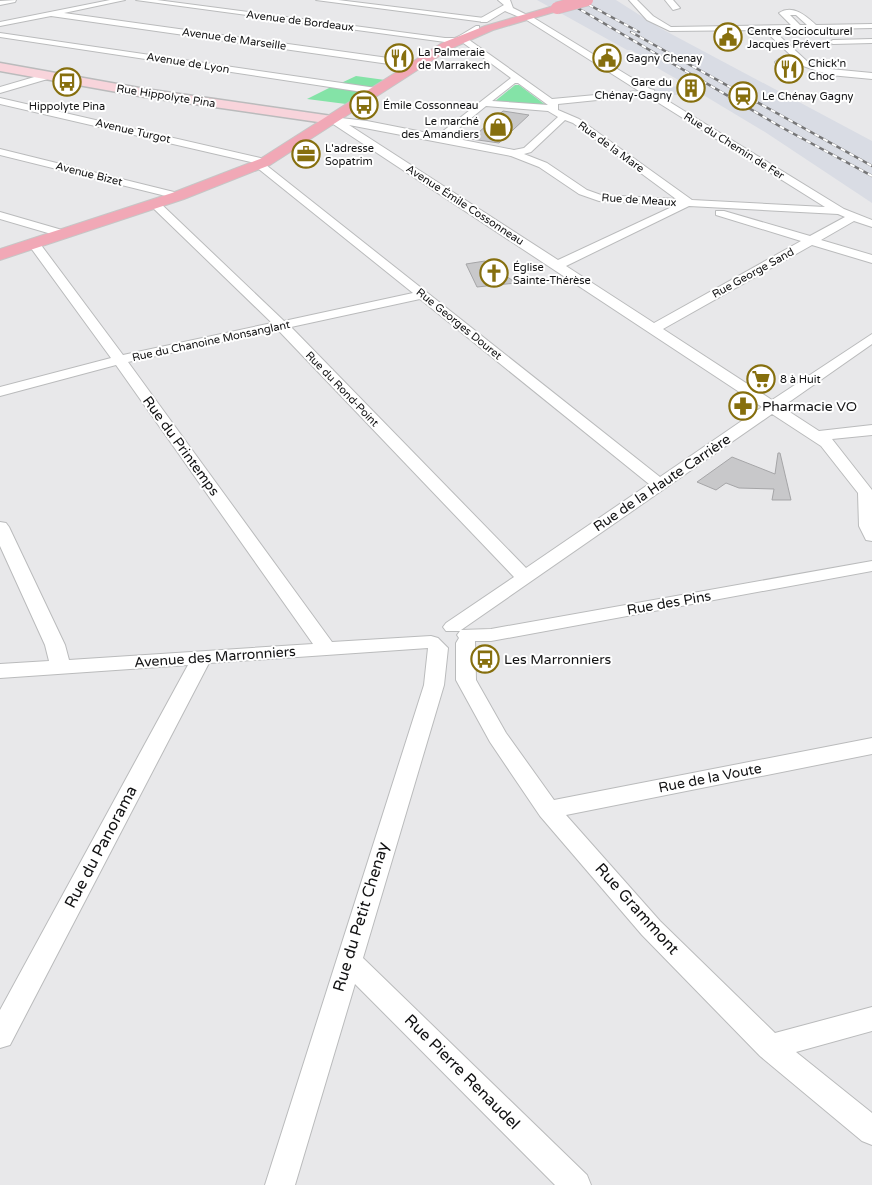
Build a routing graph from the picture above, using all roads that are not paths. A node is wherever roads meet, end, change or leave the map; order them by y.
1 (12, 0) edge
2 (88, 0) edge
3 (121, 0) edge
4 (140, 0) edge
5 (320, 0) edge
6 (578, 0) edge
7 (587, 0) edge
8 (633, 0) edge
9 (669, 0) edge
10 (0, 3) edge
11 (505, 3) edge
12 (555, 8) junction
13 (676, 8) dead end
14 (68, 10) junction
15 (52, 14) junction
16 (521, 15) junction
17 (490, 22) junction
18 (0, 24) edge
19 (872, 26) edge
20 (798, 27) junction
21 (814, 27) junction
22 (766, 28) junction
23 (0, 35) edge
24 (455, 41) junction
25 (872, 41) edge
26 (833, 42) dead end
27 (779, 62) dead end
28 (804, 64) junction
29 (417, 65) junction
30 (0, 67) edge
31 (822, 71) joint
32 (48, 76) junction
33 (872, 76) edge
34 (520, 80) junction
35 (0, 90) edge
36 (376, 92) junction
37 (649, 92) junction
38 (0, 101) edge
39 (484, 103) junction
40 (551, 105) junction
41 (563, 117) junction
42 (332, 120) junction
43 (440, 138) junction
44 (0, 152) edge
45 (514, 153) junction
46 (262, 163) junction
47 (178, 196) junction
48 (155, 204) junction
49 (692, 204) junction
50 (840, 211) junction
51 (0, 215) edge
52 (853, 217) junction
53 (872, 224) edge
54 (66, 234) junction
55 (810, 241) junction
56 (34, 244) junction
57 (0, 256) edge
58 (872, 260) edge
59 (557, 265) junction
60 (423, 295) junction
61 (282, 326) junction
62 (653, 329) junction
63 (872, 338) edge
64 (120, 360) junction
65 (0, 392) edge
66 (773, 407) junction
67 (872, 430) edge
68 (816, 436) junction
69 (658, 484) junction
70 (0, 527) edge
71 (872, 536) edge
72 (872, 566) edge
73 (524, 578) junction
74 (462, 635) junction
75 (434, 645) junction
76 (327, 650) junction
77 (202, 658) junction
78 (60, 666) junction
79 (0, 671) edge
80 (466, 680) junction
81 (434, 685) junction
82 (872, 746) edge
83 (548, 810) junction
84 (348, 960) junction
85 (872, 1019) edge
86 (0, 1036) edge
87 (770, 1047) junction
88 (872, 1131) edge
89 (280, 1185) edge
90 (576, 1185) edge

1 - 10 street
2 - 14 street
3 - 14 street
4 - 24 street, Avenue de Bordeaux
5 - 17 street
6 - 12 main road, bridge
7 - 12 main road, bridge
8 - 22 street
9 - 13 street
11 - 16 street
11 - 17 street
12 - 16 main road
14 - 15 street
15 - 18 street
15 - 29 street, Avenue de Marseille
16 - 17 main road
16 - 17 street
16 - 37 street, Rue du Chemin de Fer
17 - 24 main road
17 - 24 main road
19 - 21 street
20 - 21 street
20 - 21 street
20 - 22 street
22 - 28 street
23 - 36 street, Avenue de Lyon
24 - 29 main road
24 - 34 street, Rue de la Mare
25 - 26 street
27 - 28 street
28 - 31 street
29 - 36 main road
30 - 32 main road, Rue Hippolyte Pina
31 - 33 street
32 - 35 street
32 - 42 main road, Rue Hippolyte Pina
34 - 39 street
34 - 40 street, Rue de la Mare
36 - 42 main road
37 - 40 street
37 - 50 street, Rue du Chemin de Fer
38 - 46 street, Avenue Turgot
39 - 40 street
39 - 43 street
40 - 41 street, Rue de la Mare
41 - 45 street
41 - 49 street, Rue de la Mare
42 - 43 street, Rue de Meaux
42 - 46 main road
42 - 59 street, Avenue Émile Cossonneau
43 - 45 street, Rue de Meaux
44 - 47 street, Avenue Bizet
45 - 49 street, Rue de Meaux
46 - 47 main road
46 - 60 street, Rue Georges Douret
47 - 48 main road
48 - 54 main road
48 - 61 street, Rue du Rond-Point
49 - 50 street, Rue de Meaux
49 - 55 street, Rue de la Mare
49 - 59 street
50 - 52 street
51 - 54 street
52 - 53 street
52 - 55 street, Rue George Sand
54 - 56 main road
55 - 58 street, Rue de la Mare
55 - 62 street, Rue George Sand
56 - 57 main road
56 - 64 street, Rue du Printemps
59 - 62 street, Avenue Émile Cossonneau
60 - 61 street, Rue du Chanoine Monsanglant
60 - 69 street, Rue Georges Douret
61 - 64 street, Rue du Chanoine Monsanglant
61 - 73 street, Rue du Rond-Point
62 - 66 street, Avenue Émile Cossonneau
63 - 66 street, Rue de la Haute Carrière
64 - 65 street, Rue du Chanoine Monsanglant
64 - 76 street, Rue du Printemps
66 - 68 street, Avenue Émile Cossonneau
66 - 69 street, Rue de la Haute Carrière
67 - 68 street
68 - 71 street, Avenue Émile Cossonneau
69 - 73 street, Rue de la Haute Carrière
70 - 78 street
72 - 74 street, Rue des Pins
73 - 74 street, Rue de la Haute Carrière
74 - 75 street
74 - 80 street, Rue Grammont
75 - 76 street, Avenue des Marronniers
75 - 81 street, Rue du Petit Chenay
76 - 77 street, Avenue des Marronniers
77 - 78 street, Avenue des Marronniers
77 - 86 street, Rue du Panorama
78 - 79 street, Avenue des Marronniers
80 - 81 street
80 - 83 street, Rue Grammont
81 - 84 street, Rue du Petit Chenay
82 - 83 street, Rue de la Voute
83 - 87 street, Rue Grammont
84 - 89 street, Rue du Petit Chenay
84 - 90 street, Rue Pierre Renaudel
85 - 87 street
87 - 88 street, Rue Grammont

